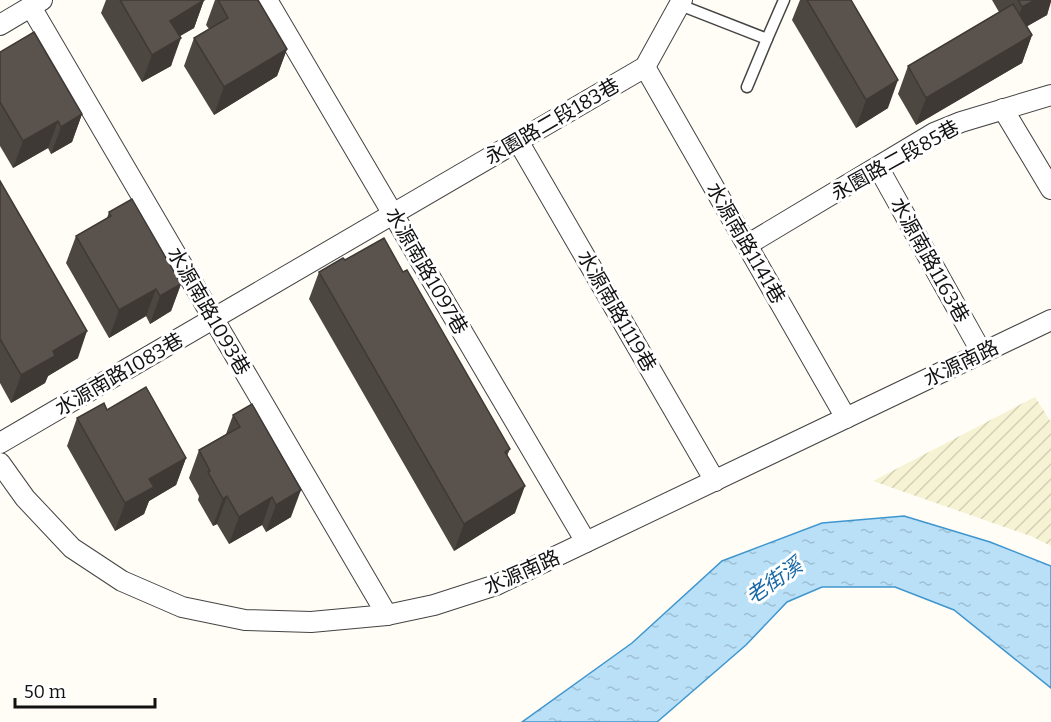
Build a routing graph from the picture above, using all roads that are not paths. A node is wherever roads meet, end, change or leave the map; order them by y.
1 (267, 0) edge
2 (784, 0) edge
3 (681, 2) edge
4 (37, 3) edge
5 (0, 25) edge
6 (767, 39) junction
7 (645, 67) junction
8 (747, 87) dead end
9 (1051, 95) edge
10 (1003, 109) junction
11 (518, 141) junction
12 (878, 167) junction
13 (1051, 189) edge
14 (393, 214) junction
15 (747, 245) junction
16 (214, 319) junction
17 (1051, 320) edge
18 (982, 353) junction
19 (846, 418) junction
20 (0, 443) edge
21 (0, 463) edge
22 (715, 481) junction
23 (586, 542) junction
24 (387, 615) junction

1 - 14 street, 水源南路1097巷
2 - 6 lane
3 - 6 lane
3 - 7 street
4 - 5 street
4 - 16 street, 水源南路1093巷
6 - 8 lane
7 - 11 street, 永園路二段183巷
7 - 15 street, 水源南路1141巷
9 - 10 street, 永園路二段85巷
10 - 12 street, 永園路二段85巷
10 - 13 street
11 - 14 street, 永園路二段183巷
11 - 22 street, 水源南路1119巷
12 - 15 street, 永園路二段85巷
12 - 18 street, 水源南路1163巷
14 - 16 street, 水源南路1083巷
14 - 23 street, 水源南路1097巷
15 - 19 street, 水源南路1141巷
16 - 20 street, 水源南路1083巷
16 - 24 street, 水源南路1093巷
17 - 18 street, 水源南路
18 - 19 street, 水源南路
19 - 22 street, 水源南路
21 - 24 street, 水源南路
22 - 23 street, 水源南路
23 - 24 street, 水源南路

